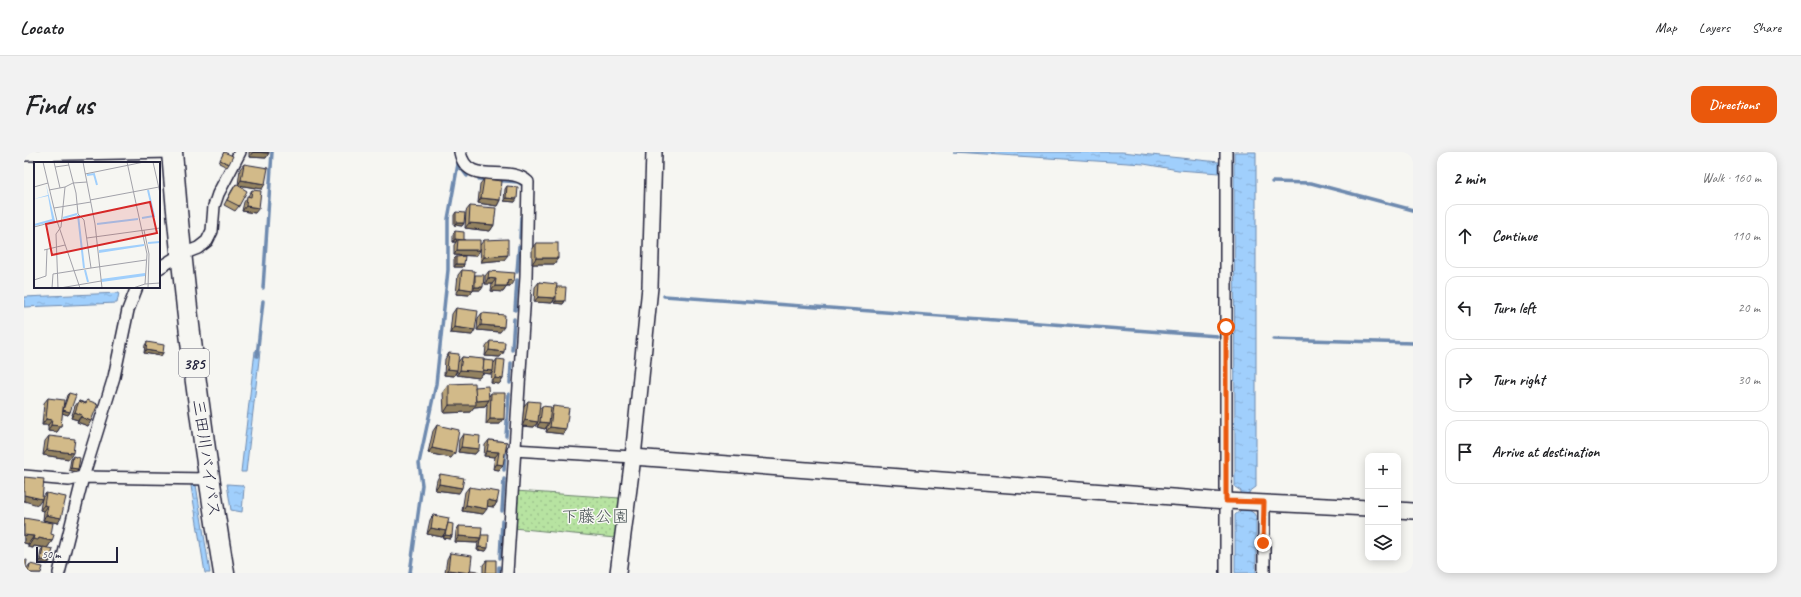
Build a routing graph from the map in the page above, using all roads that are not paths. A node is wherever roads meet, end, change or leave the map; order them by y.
1 (172, 152) edge
2 (240, 152) edge
3 (460, 152) edge
4 (654, 152) edge
5 (1226, 152) edge
6 (24, 154) edge
7 (180, 255) junction
8 (160, 267) edge
9 (137, 288) edge
10 (513, 450) junction
11 (633, 456) junction
12 (24, 476) edge
13 (83, 477) junction
14 (209, 479) junction
15 (1245, 501) junction
16 (1365, 508) edge
17 (1401, 510) edge
18 (1413, 511) edge
19 (59, 573) edge
20 (224, 573) edge
21 (507, 573) edge
22 (618, 573) edge
23 (1226, 573) edge
24 (1264, 573) edge

1 - 6 street
1 - 7 highway, 三田川バイパス / 385
2 - 7 street
3 - 10 street
4 - 11 street
5 - 15 street
7 - 8 street
7 - 14 highway, 三田川バイパス / 385
9 - 13 street
10 - 11 street
10 - 21 street
11 - 15 street
11 - 22 street
12 - 13 street
13 - 14 street
13 - 19 street
14 - 20 highway, 三田川バイパス / 385
15 - 16 street
15 - 23 street
15 - 24 street
17 - 18 street

